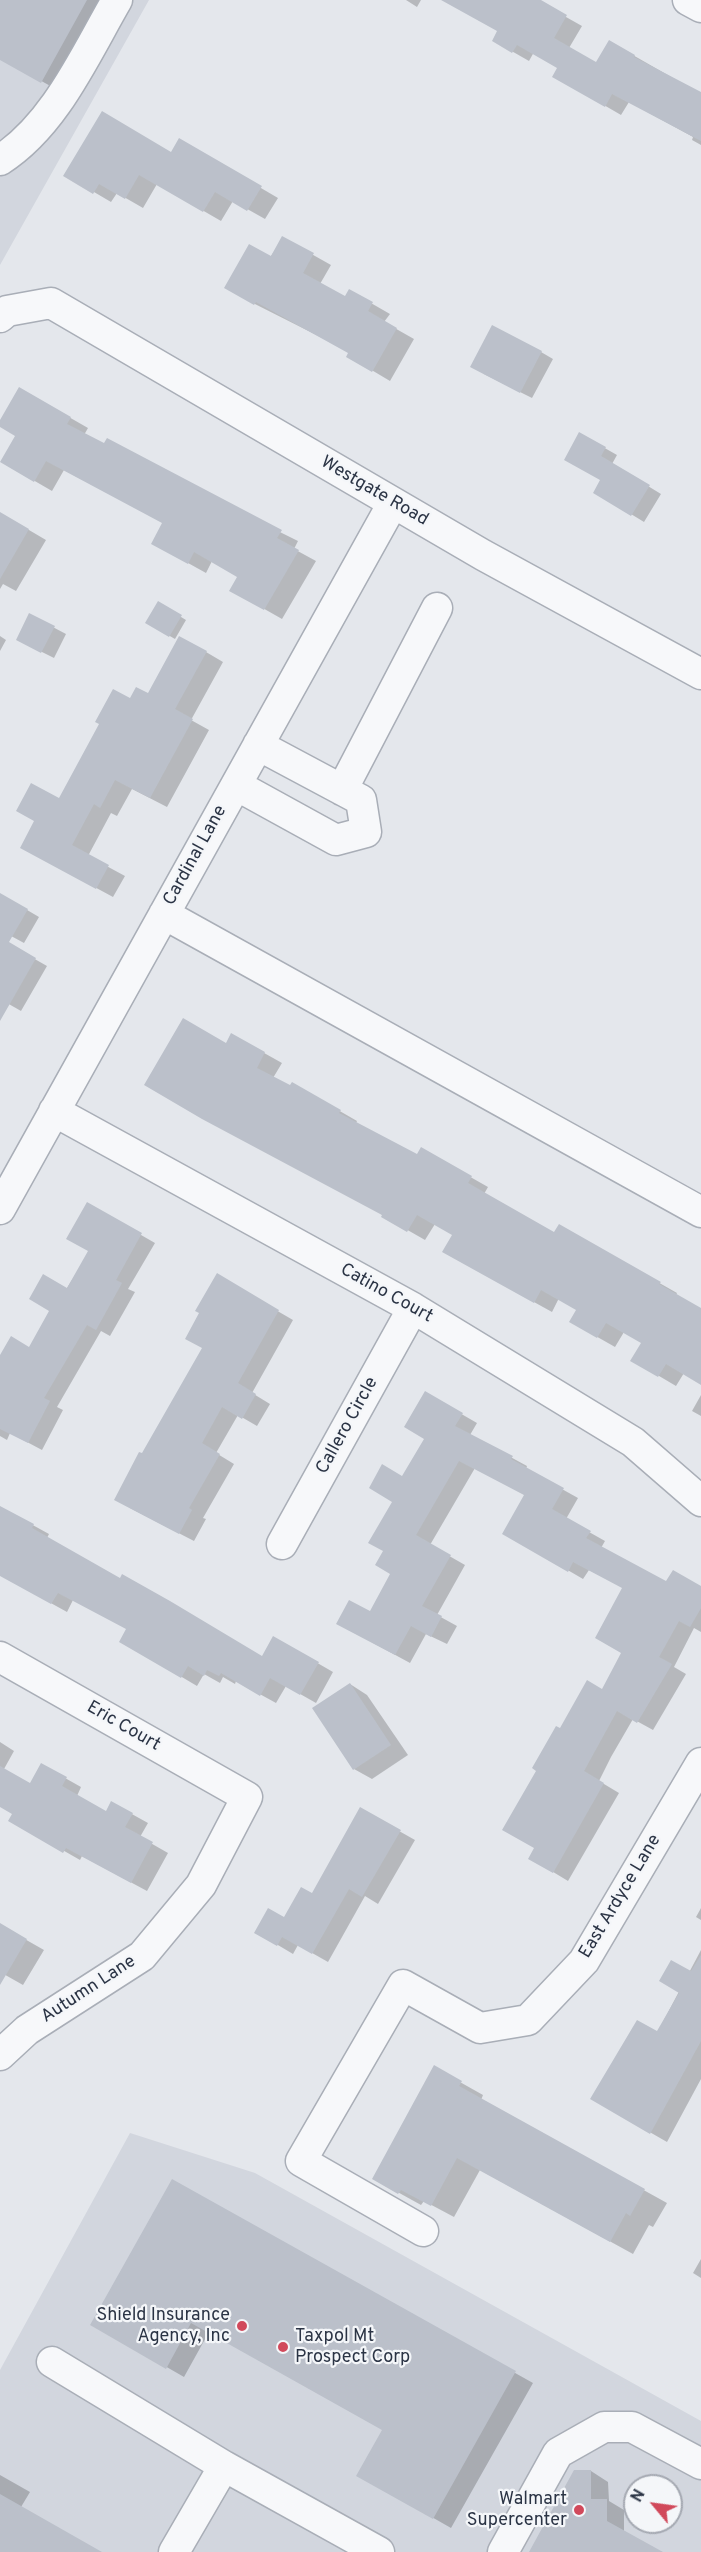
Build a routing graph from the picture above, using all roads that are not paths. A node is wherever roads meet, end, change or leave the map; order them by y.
1 (117, 0) edge
2 (688, 0) edge
3 (701, 7) edge
4 (0, 160) edge
5 (0, 317) edge
6 (393, 503) junction
7 (437, 608) dead end
8 (701, 674) edge
9 (258, 745) junction
10 (236, 785) junction
11 (342, 790) junction
12 (164, 914) junction
13 (54, 1111) junction
14 (0, 1209) edge
15 (701, 1212) edge
16 (413, 1308) junction
17 (701, 1501) edge
18 (282, 1544) dead end
19 (0, 1657) edge
20 (701, 1763) edge
21 (247, 1797) joint
22 (0, 2055) edge
23 (423, 2230) dead end
24 (52, 2362) dead end
25 (701, 2464) edge
26 (224, 2466) junction
27 (174, 2552) edge
28 (379, 2552) edge
29 (503, 2552) edge

1 - 4 street
2 - 3 street
5 - 6 street, Westgate Road
6 - 8 street, Westgate Road
6 - 9 street, Cardinal Lane
7 - 11 street
9 - 10 street, Cardinal Lane
9 - 11 street
10 - 11 street
10 - 12 street, Cardinal Lane
12 - 13 street, Cardinal Lane
12 - 15 street
13 - 14 street, Cardinal Lane
13 - 16 street, Catino Court
16 - 17 street, Catino Court
16 - 18 street, Callero Circle
19 - 21 street, Eric Court
20 - 23 street, East Ardyce Lane
21 - 22 street, Autumn Lane
24 - 26 street
25 - 29 street
26 - 27 street
26 - 28 street

